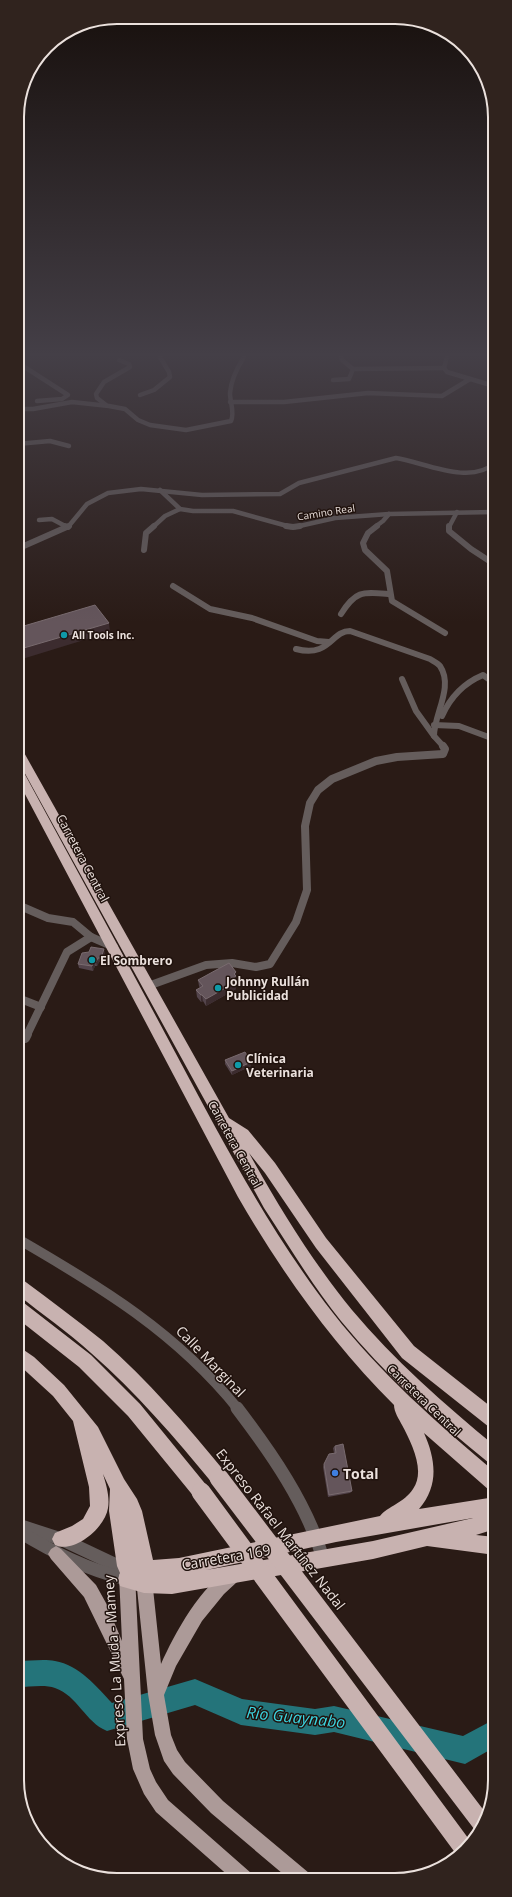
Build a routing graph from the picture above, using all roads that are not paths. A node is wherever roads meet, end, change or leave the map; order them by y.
1 (488, 468) edge
2 (159, 490) junction
3 (180, 509) junction
4 (457, 512) junction
5 (488, 512) edge
6 (389, 514) junction
7 (39, 520) dead end
8 (68, 527) junction
9 (24, 546) edge
10 (144, 550) dead end
11 (488, 560) edge
12 (173, 586) dead end
13 (390, 594) junction
14 (341, 614) dead end
15 (445, 633) dead end
16 (329, 642) junction
17 (296, 649) dead end
18 (402, 679) dead end
19 (488, 679) edge
20 (436, 725) junction
21 (434, 736) junction
22 (488, 737) edge
23 (24, 761) edge
24 (24, 780) edge
25 (24, 908) edge
26 (91, 937) junction
27 (114, 947) junction
28 (148, 986) junction
29 (24, 1000) edge
30 (41, 1007) junction
31 (25, 1038) dead end
32 (223, 1121) junction
33 (24, 1243) edge
34 (24, 1290) edge
35 (24, 1314) edge
36 (24, 1359) edge
37 (399, 1400) junction
38 (79, 1414) junction
39 (488, 1415) edge
40 (488, 1451) edge
41 (488, 1478) edge
42 (488, 1507) edge
43 (488, 1523) edge
44 (380, 1525) junction
45 (24, 1527) edge
46 (24, 1533) edge
47 (317, 1537) junction
48 (426, 1537) junction
49 (488, 1545) edge
50 (59, 1547) junction
51 (324, 1558) junction
52 (237, 1573) junction
53 (135, 1575) junction
54 (130, 1678) junction
55 (156, 1694) junction
56 (479, 1820) edge
57 (462, 1845) edge
58 (239, 1873) edge
59 (296, 1873) edge

1 - 2 street
2 - 3 street
2 - 8 street
3 - 6 street, Camino Real
3 - 10 street
4 - 5 street, Camino Real
4 - 6 street, Camino Real
4 - 11 street
6 - 13 street
7 - 8 street
8 - 9 street
12 - 16 street
13 - 14 street
13 - 15 street
16 - 17 street
16 - 20 street
18 - 21 street
19 - 20 street
20 - 21 street
20 - 22 street
21 - 28 street
23 - 28 highway, Carretera Central
24 - 27 highway, Carretera Central
25 - 26 street
26 - 27 street
26 - 30 street
27 - 37 highway, Carretera Central
28 - 32 highway, Carretera Central
29 - 30 street
30 - 31 street
32 - 39 highway
32 - 40 highway, Carretera Central
33 - 47 street, Calle Marginal
34 - 56 highway, Expreso Rafael Martínez Nadal, bridge
35 - 57 highway, bridge
36 - 38 highway
37 - 41 highway, Carretera Central
37 - 44 highway
38 - 50 highway
38 - 53 highway
42 - 44 highway, Carretera 169
43 - 48 highway, Carretera 169
44 - 47 highway, Carretera 169
45 - 50 street, Carretera 169
46 - 50 street, Carretera 169
47 - 51 street, Calle Marginal
47 - 53 highway, Carretera 169
48 - 49 highway
48 - 51 highway, Carretera 169
50 - 53 street, Carretera 169
50 - 54 main road
51 - 52 highway, Carretera 169
52 - 53 highway, Carretera 169
52 - 55 main road
53 - 54 main road, Expreso La Muda - Mamey
53 - 55 main road
54 - 58 main road, Expreso La Muda - Mamey
55 - 59 main road

